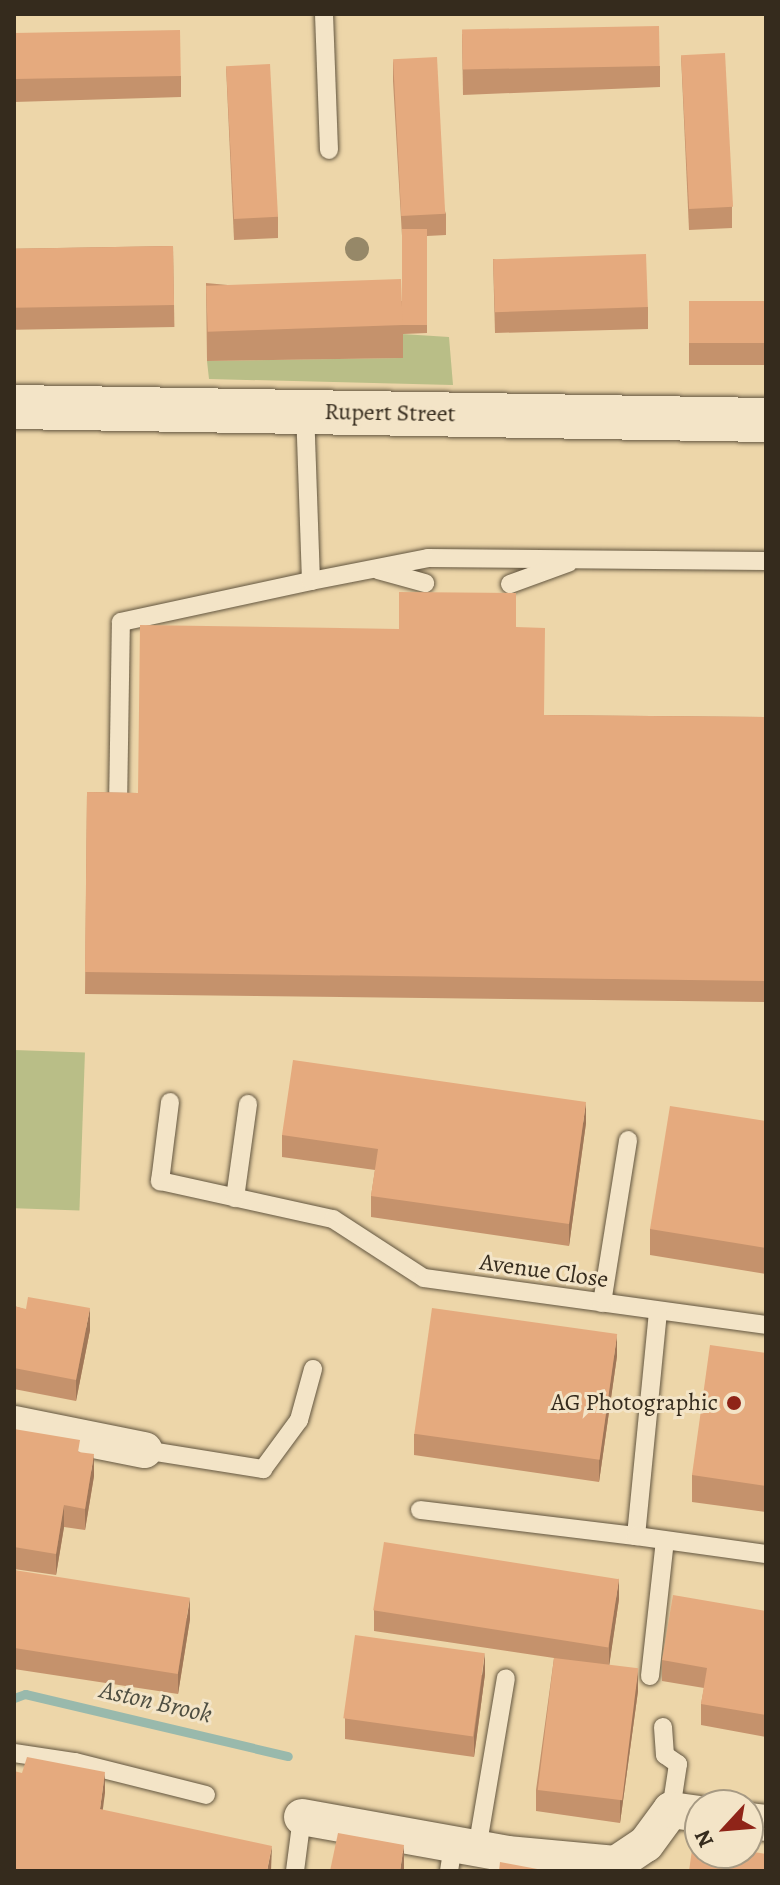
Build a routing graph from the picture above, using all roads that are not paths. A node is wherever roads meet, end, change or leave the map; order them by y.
1 (324, 14) edge
2 (329, 150) dead end
3 (14, 407) edge
4 (305, 412) junction
5 (766, 420) edge
6 (579, 559) junction
7 (766, 561) edge
8 (374, 569) junction
9 (311, 581) junction
10 (425, 583) dead end
11 (510, 584) dead end
12 (118, 807) edge
13 (170, 1102) dead end
14 (248, 1104) dead end
15 (628, 1140) dead end
16 (235, 1198) junction
17 (602, 1303) junction
18 (658, 1311) junction
19 (766, 1325) edge
20 (313, 1369) dead end
21 (14, 1424) edge
22 (144, 1450) joint
23 (420, 1510) dead end
24 (636, 1536) junction
25 (665, 1541) junction
26 (766, 1554) edge
27 (650, 1676) dead end
28 (506, 1678) dead end
29 (663, 1727) dead end
30 (14, 1753) edge
31 (206, 1795) dead end
32 (684, 1805) edge
33 (684, 1813) edge
34 (302, 1817) joint
35 (460, 1855) edge
36 (631, 1862) edge
37 (295, 1871) edge

1 - 2 lane
3 - 4 street, Rupert Street
4 - 5 street, Rupert Street
4 - 9 lane
6 - 7 lane
6 - 8 lane
6 - 11 lane
8 - 9 lane
8 - 10 lane
9 - 12 lane
13 - 16 lane
14 - 16 lane
15 - 17 lane
16 - 17 lane, Avenue Close
17 - 18 lane, Avenue Close
18 - 19 lane, Avenue Close
18 - 24 lane
20 - 22 lane
21 - 22 street
23 - 24 lane
24 - 25 lane
25 - 26 lane
25 - 27 lane
28 - 35 lane
29 - 32 lane
30 - 31 lane
33 - 36 street
34 - 35 street
34 - 37 lane
35 - 36 street

